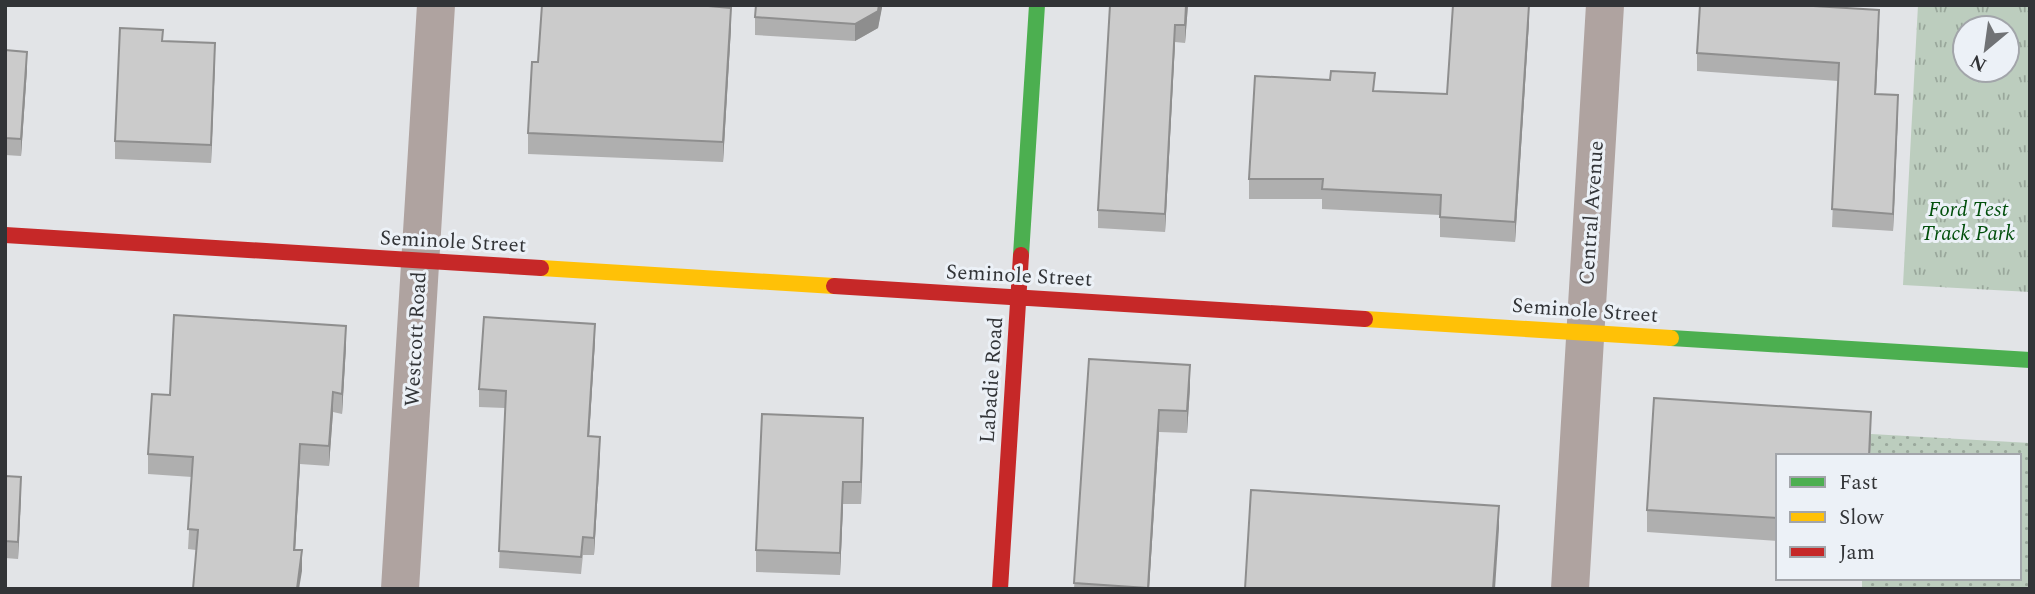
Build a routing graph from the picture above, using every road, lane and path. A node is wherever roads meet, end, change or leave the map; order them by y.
1 (436, 5) edge
2 (1037, 5) edge
3 (1605, 5) edge
4 (5, 236) edge
5 (420, 261) junction
6 (1018, 297) junction
7 (1585, 331) junction
8 (2030, 360) edge
9 (400, 589) edge
10 (1000, 589) edge
11 (1570, 589) edge

1 - 5 street, Westcott Road
2 - 6 street, Labadie Road
3 - 7 street, Central Avenue
4 - 5 street, Seminole Street
5 - 6 street, Seminole Street
5 - 9 street, Westcott Road
6 - 7 street, Seminole Street
6 - 10 street, Labadie Road
7 - 8 street, Seminole Street
7 - 11 street, Central Avenue

